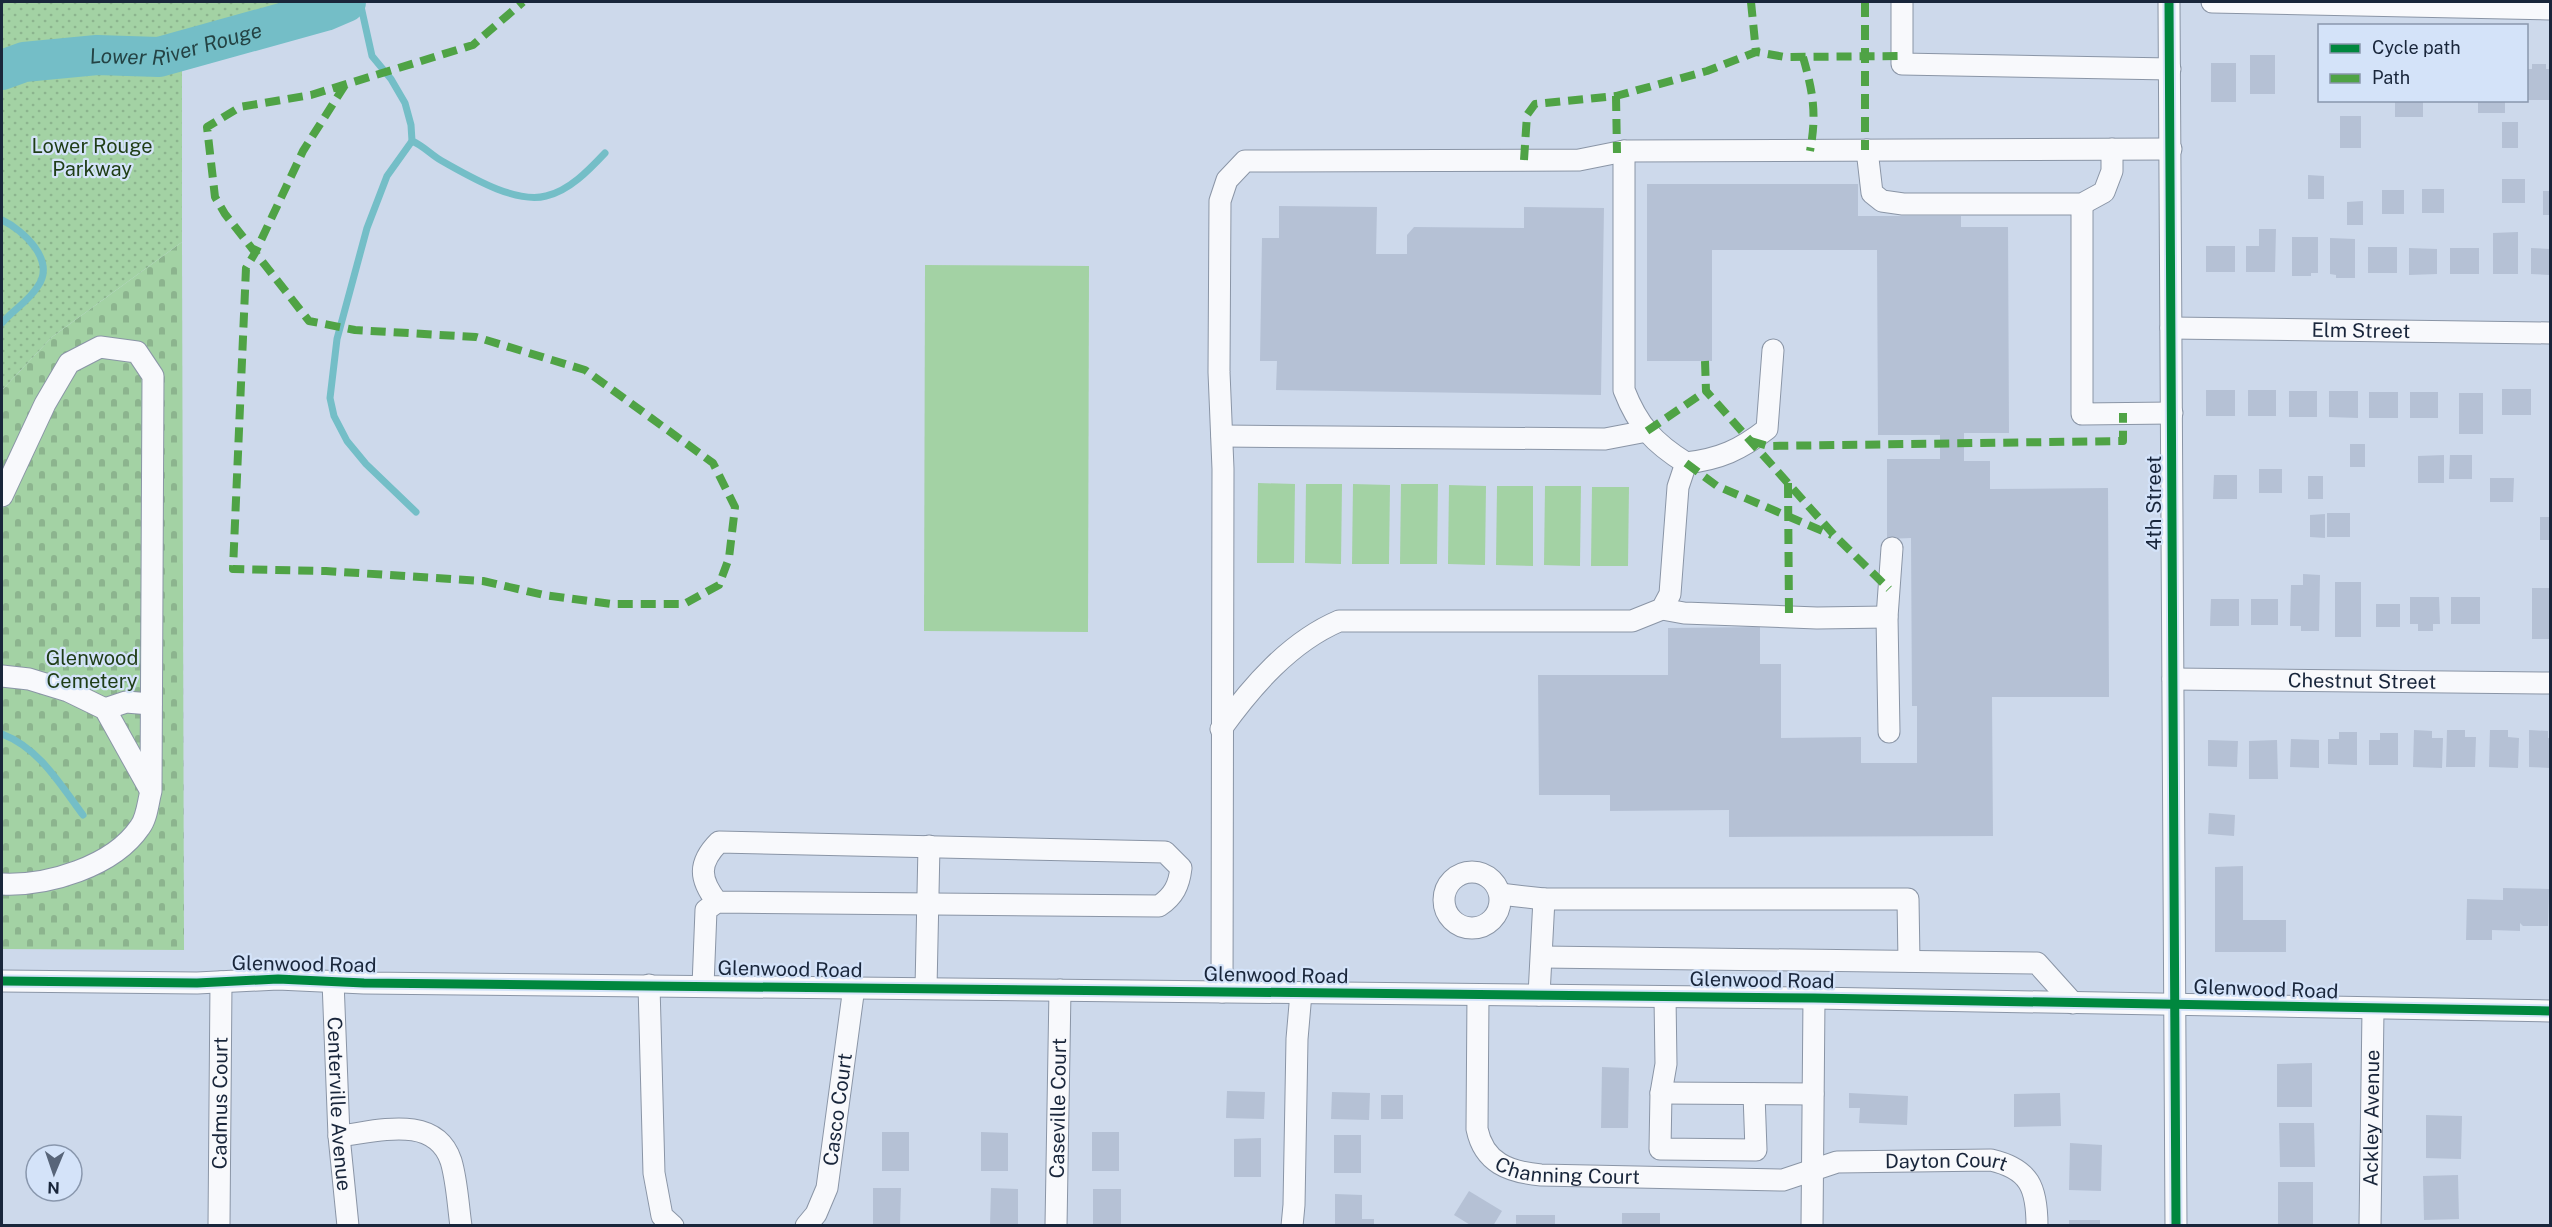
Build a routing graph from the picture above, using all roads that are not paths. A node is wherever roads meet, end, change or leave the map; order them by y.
1 (1902, 2) edge
2 (2169, 2) edge
3 (2212, 2) edge
4 (2550, 9) edge
5 (2170, 69) junction
6 (2112, 149) junction
7 (2171, 149) junction
8 (1867, 150) junction
9 (1624, 151) junction
10 (2082, 204) junction
11 (2171, 328) junction
12 (2550, 333) edge
13 (1773, 350) dead end
14 (2172, 413) junction
15 (1647, 431) junction
16 (1222, 436) junction
17 (1686, 463) junction
18 (2, 496) edge
19 (1892, 548) dead end
20 (1662, 609) junction
21 (1887, 617) junction
22 (2, 676) edge
23 (2173, 679) junction
24 (2550, 683) edge
25 (151, 704) junction
26 (105, 710) junction
27 (1221, 729) junction
28 (1889, 732) dead end
29 (151, 791) junction
30 (929, 846) junction
31 (2, 884) edge
32 (1500, 894) dead end
33 (1544, 899) junction
34 (717, 902) junction
35 (927, 903) junction
36 (1542, 957) junction
37 (1909, 961) junction
38 (2, 981) edge
39 (333, 981) junction
40 (221, 982) junction
41 (649, 985) junction
42 (703, 986) junction
43 (854, 987) junction
44 (926, 988) junction
45 (1060, 990) junction
46 (1222, 992) junction
47 (1300, 993) junction
48 (1478, 994) junction
49 (1539, 995) junction
50 (1665, 997) junction
51 (1814, 998) junction
52 (2073, 1004) junction
53 (2175, 1004) junction
54 (2373, 1010) junction
55 (2550, 1011) edge
56 (1661, 1093) junction
57 (1754, 1094) junction
58 (1813, 1094) junction
59 (339, 1136) junction
60 (1813, 1168) junction
61 (219, 1226) edge
62 (348, 1226) edge
63 (461, 1226) edge
64 (673, 1226) edge
65 (806, 1226) edge
66 (1056, 1226) edge
67 (1292, 1226) edge
68 (1812, 1226) edge
69 (2037, 1226) edge
70 (2176, 1226) edge
71 (2370, 1226) edge

1 - 5 street
2 - 5 street, 4th Street
3 - 4 street
5 - 7 street, 4th Street
6 - 7 street
6 - 8 street
6 - 10 street
7 - 11 street, 4th Street
8 - 9 street
8 - 10 street
9 - 15 street
9 - 16 street
10 - 14 street
11 - 12 street, Elm Street
11 - 14 street, 4th Street
13 - 17 street
14 - 23 street, 4th Street
15 - 16 street
15 - 17 street
16 - 27 street
17 - 20 street
18 - 25 street
19 - 21 street
20 - 21 street
20 - 27 street
21 - 28 street
22 - 26 street
23 - 24 street, Chestnut Street
23 - 53 street, 4th Street
25 - 26 street
25 - 29 street
26 - 29 street
27 - 46 street
29 - 31 street
30 - 34 street
30 - 35 street
30 - 35 street
32 - 33 street
33 - 36 street
33 - 37 street
34 - 35 street
34 - 42 street
35 - 44 street
36 - 37 street
36 - 49 street
37 - 52 street
38 - 40 street, Glenwood Road
39 - 40 street, Glenwood Road
39 - 41 street, Glenwood Road
39 - 59 street, Centerville Avenue
40 - 61 street, Cadmus Court
41 - 42 street, Glenwood Road
41 - 64 street
42 - 43 street, Glenwood Road
43 - 44 street, Glenwood Road
43 - 65 street, Casco Court
44 - 45 street, Glenwood Road
45 - 46 street, Glenwood Road
45 - 66 street, Caseville Court
46 - 47 street, Glenwood Road
47 - 48 street, Glenwood Road
47 - 67 street
48 - 49 street, Glenwood Road
48 - 60 street, Channing Court
49 - 50 street, Glenwood Road
50 - 51 street, Glenwood Road
50 - 56 street
51 - 52 street, Glenwood Road
51 - 58 street
52 - 53 street, Glenwood Road
53 - 54 street, Glenwood Road
53 - 70 street, 4th Street
54 - 55 street, Glenwood Road
54 - 71 street, Ackley Avenue
56 - 57 street
56 - 57 street
57 - 58 street
58 - 60 street
59 - 62 street, Centerville Avenue
59 - 63 street
60 - 68 street
60 - 69 street, Dayton Court

